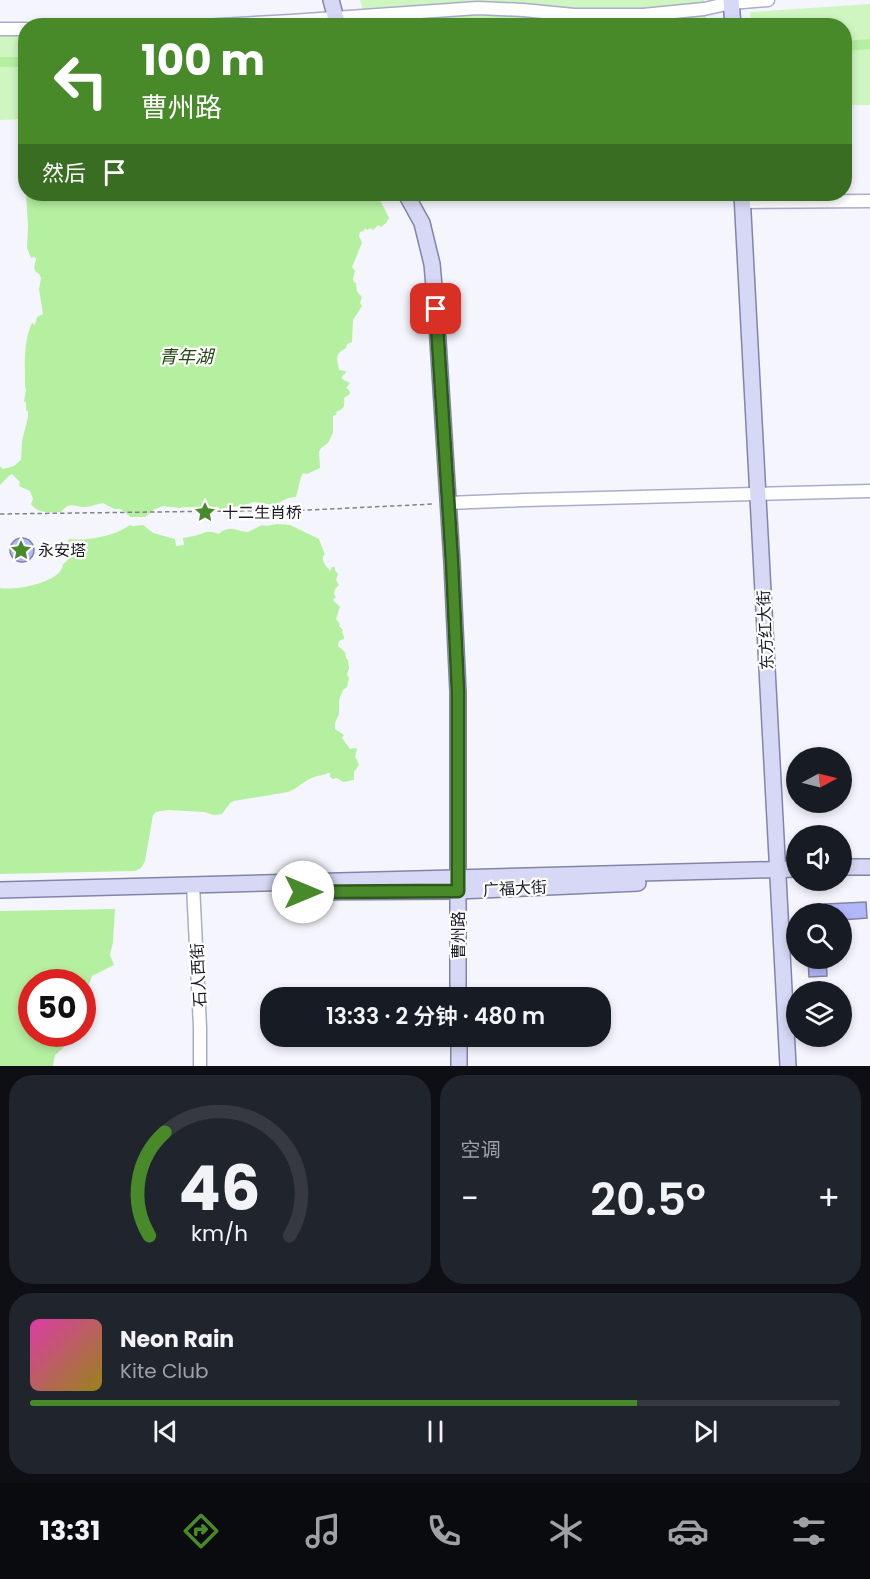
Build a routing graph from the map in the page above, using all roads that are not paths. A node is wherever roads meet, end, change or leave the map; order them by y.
1 (331, 0) edge
2 (768, 0) edge
3 (732, 11) edge
4 (336, 18) edge
5 (370, 18) edge
6 (0, 29) edge
7 (18, 29) edge
8 (410, 201) edge
9 (742, 201) edge
10 (852, 201) edge
11 (870, 201) edge
12 (870, 491) edge
13 (758, 493) junction
14 (448, 503) junction
15 (852, 867) edge
16 (870, 867) edge
17 (777, 869) junction
18 (786, 869) edge
19 (458, 884) junction
20 (193, 889) junction
21 (0, 890) edge
22 (0, 898) edge
23 (459, 987) edge
24 (459, 1047) edge
25 (200, 1066) edge
26 (459, 1066) edge
27 (788, 1066) edge

1 - 4 main road
2 - 3 street
3 - 5 street
6 - 7 street
8 - 14 main road, 曹州路
9 - 13 main road, 东方红大街
10 - 11 street
12 - 13 street
13 - 14 street
13 - 17 main road, 东方红大街
14 - 19 main road, 曹州路
15 - 16 main road
17 - 18 main road, 广福大街
17 - 19 main road, 广福大街
17 - 27 main road, 东方红大街
19 - 20 main road, 广福大街
19 - 23 main road, 曹州路
20 - 21 main road, 广福大街
20 - 22 main road, 广福大街
20 - 25 street, 石人西街
24 - 26 main road

